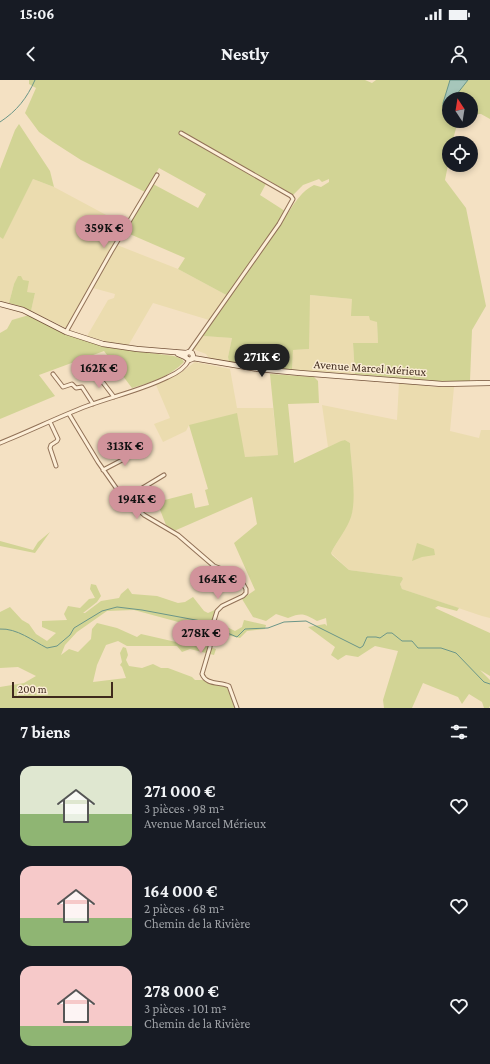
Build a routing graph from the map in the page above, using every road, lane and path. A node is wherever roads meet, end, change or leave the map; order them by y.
1 (181, 133) dead end
2 (156, 175) dead end
3 (0, 304) edge
4 (66, 332) junction
5 (189, 356) junction
6 (95, 372) dead end
7 (53, 374) dead end
8 (490, 383) edge
9 (114, 397) junction
10 (93, 404) junction
11 (69, 414) junction
12 (50, 422) junction
13 (0, 443) edge
14 (139, 450) dead end
15 (56, 466) dead end
16 (103, 470) junction
17 (164, 475) dead end
18 (126, 498) junction
19 (237, 708) edge

1 - 5 street
2 - 4 street
3 - 4 main road, Avenue Marcel Mérieux
4 - 5 main road, Avenue Marcel Mérieux
5 - 8 main road, Avenue Marcel Mérieux
5 - 9 street
6 - 9 street
7 - 10 street
9 - 10 street
10 - 11 street
11 - 12 street
11 - 16 street
12 - 13 street
12 - 15 street
14 - 16 street
16 - 18 street
17 - 18 street
18 - 19 street

